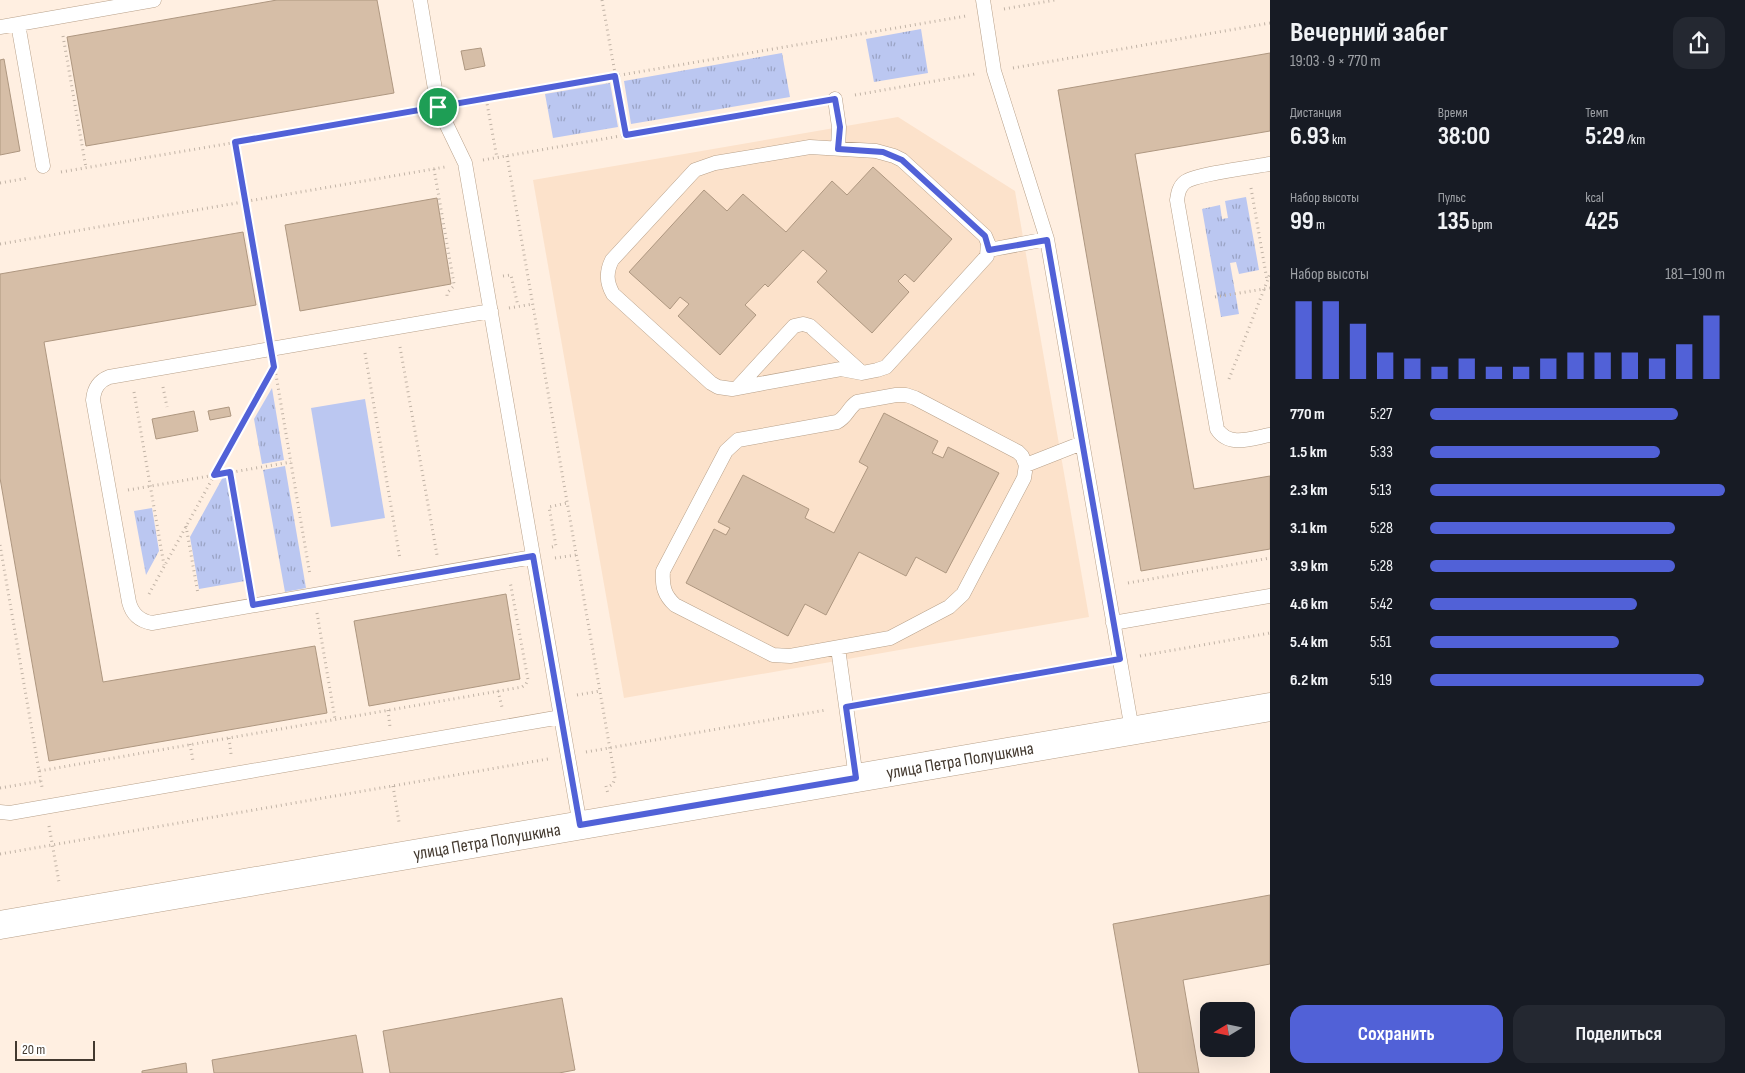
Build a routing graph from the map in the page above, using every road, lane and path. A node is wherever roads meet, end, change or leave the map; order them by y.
1 (154, 0) edge
2 (420, 0) edge
3 (602, 0) edge
4 (1055, 0) edge
5 (984, 6) edge
6 (60, 16) junction
7 (18, 24) junction
8 (1270, 24) edge
9 (0, 27) edge
10 (994, 71) junction
11 (615, 76) junction
12 (486, 98) junction
13 (835, 99) junction
14 (438, 107) junction
15 (626, 135) junction
16 (235, 142) junction
17 (838, 149) junction
18 (507, 156) junction
19 (497, 158) junction
20 (465, 163) junction
21 (1270, 164) edge
22 (86, 168) junction
23 (1247, 168) junction
24 (434, 169) junction
25 (44, 172) junction
26 (0, 183) edge
27 (245, 201) junction
28 (1047, 240) junction
29 (452, 243) dead end
30 (0, 244) edge
31 (447, 244) junction
32 (989, 250) junction
33 (1270, 274) edge
34 (1267, 281) junction
35 (1270, 288) edge
36 (1264, 289) junction
37 (1195, 301) junction
38 (533, 304) junction
39 (518, 306) dead end
40 (491, 311) junction
41 (451, 318) junction
42 (397, 327) junction
43 (361, 333) junction
44 (271, 349) junction
45 (862, 373) junction
46 (131, 374) junction
47 (738, 387) junction
48 (1215, 417) junction
49 (1270, 435) edge
50 (1082, 442) junction
51 (291, 462) junction
52 (1026, 465) junction
53 (230, 472) junction
54 (214, 475) junction
55 (150, 486) junction
56 (110, 493) junction
57 (186, 526) junction
58 (0, 545) edge
59 (576, 555) junction
60 (533, 556) junction
61 (561, 557) dead end
62 (1270, 558) edge
63 (507, 561) junction
64 (164, 566) junction
65 (440, 573) junction
66 (404, 579) junction
67 (1107, 586) junction
68 (314, 595) junction
69 (1270, 596) edge
70 (253, 605) junction
71 (201, 614) junction
72 (136, 616) junction
73 (1113, 623) junction
74 (1270, 633) edge
75 (838, 648) junction
76 (1120, 659) junction
77 (498, 691) junction
78 (600, 691) junction
79 (585, 694) dead end
80 (507, 707) dead end
81 (846, 707) junction
82 (1270, 707) edge
83 (388, 710) junction
84 (561, 717) junction
85 (335, 719) junction
86 (388, 728) dead end
87 (1132, 730) junction
88 (228, 738) junction
89 (190, 744) junction
90 (610, 748) junction
91 (568, 755) junction
92 (230, 756) dead end
93 (196, 762) dead end
94 (856, 778) junction
95 (41, 781) dead end
96 (393, 786) junction
97 (610, 786) dead end
98 (0, 788) edge
99 (0, 812) edge
100 (399, 822) dead end
101 (580, 825) junction
102 (0, 854) edge
103 (0, 925) edge

1 - 6 lane
2 - 14 lane
3 - 11 path
4 - 5 path
5 - 10 lane
5 - 11 path
6 - 7 lane
6 - 22 path
7 - 9 lane
7 - 25 lane
8 - 10 path
10 - 13 path
10 - 28 lane
11 - 12 path
11 - 15 path
12 - 14 path
12 - 19 path
13 - 15 path
13 - 17 lane
14 - 16 path
14 - 20 lane
15 - 18 path
16 - 22 path
16 - 27 path
17 - 32 lane
17 - 47 lane
18 - 19 path
18 - 38 path
19 - 20 path
20 - 24 path
20 - 40 lane
21 - 23 lane
22 - 25 path
23 - 34 path
23 - 37 lane
24 - 27 path
24 - 31 path
25 - 26 path
27 - 30 path
27 - 44 path
28 - 32 lane
28 - 50 lane
29 - 31 path
31 - 41 path
32 - 45 lane
33 - 34 path
34 - 36 path
35 - 36 path
36 - 37 path
36 - 48 path
37 - 48 lane
38 - 39 path
38 - 59 path
40 - 41 lane
40 - 60 lane
41 - 42 lane
42 - 43 lane
42 - 65 path
43 - 44 lane
43 - 66 path
44 - 46 lane
45 - 47 lane
45 - 47 lane
46 - 55 path
46 - 56 lane
48 - 49 lane
50 - 52 lane
50 - 67 lane
51 - 53 path
51 - 54 path
51 - 68 path
52 - 75 lane
52 - 75 lane
53 - 54 path
53 - 70 path
54 - 55 path
54 - 57 path
55 - 56 path
55 - 64 path
56 - 72 lane
57 - 64 path
57 - 71 path
58 - 89 path
59 - 61 path
59 - 78 path
60 - 63 lane
60 - 84 lane
62 - 67 path
63 - 65 lane
63 - 77 path
64 - 72 path
65 - 66 lane
66 - 68 lane
67 - 73 lane
68 - 70 lane
68 - 85 path
69 - 73 lane
70 - 71 lane
71 - 72 lane
73 - 76 lane
74 - 76 path
75 - 81 lane
76 - 81 path
76 - 87 lane
77 - 80 path
77 - 83 path
78 - 79 path
78 - 90 path
81 - 90 path
81 - 94 lane
82 - 87 street, улица Петра Полушкина
83 - 85 path
83 - 86 path
84 - 91 lane
84 - 99 lane
85 - 88 path
87 - 94 street, улица Петра Полушкина
88 - 89 path
88 - 92 path
89 - 93 path
90 - 91 path
90 - 97 path
91 - 96 path
91 - 101 lane
94 - 101 street, улица Петра Полушкина
95 - 98 path
96 - 100 path
96 - 102 path
101 - 103 street, улица Петра Полушкина

